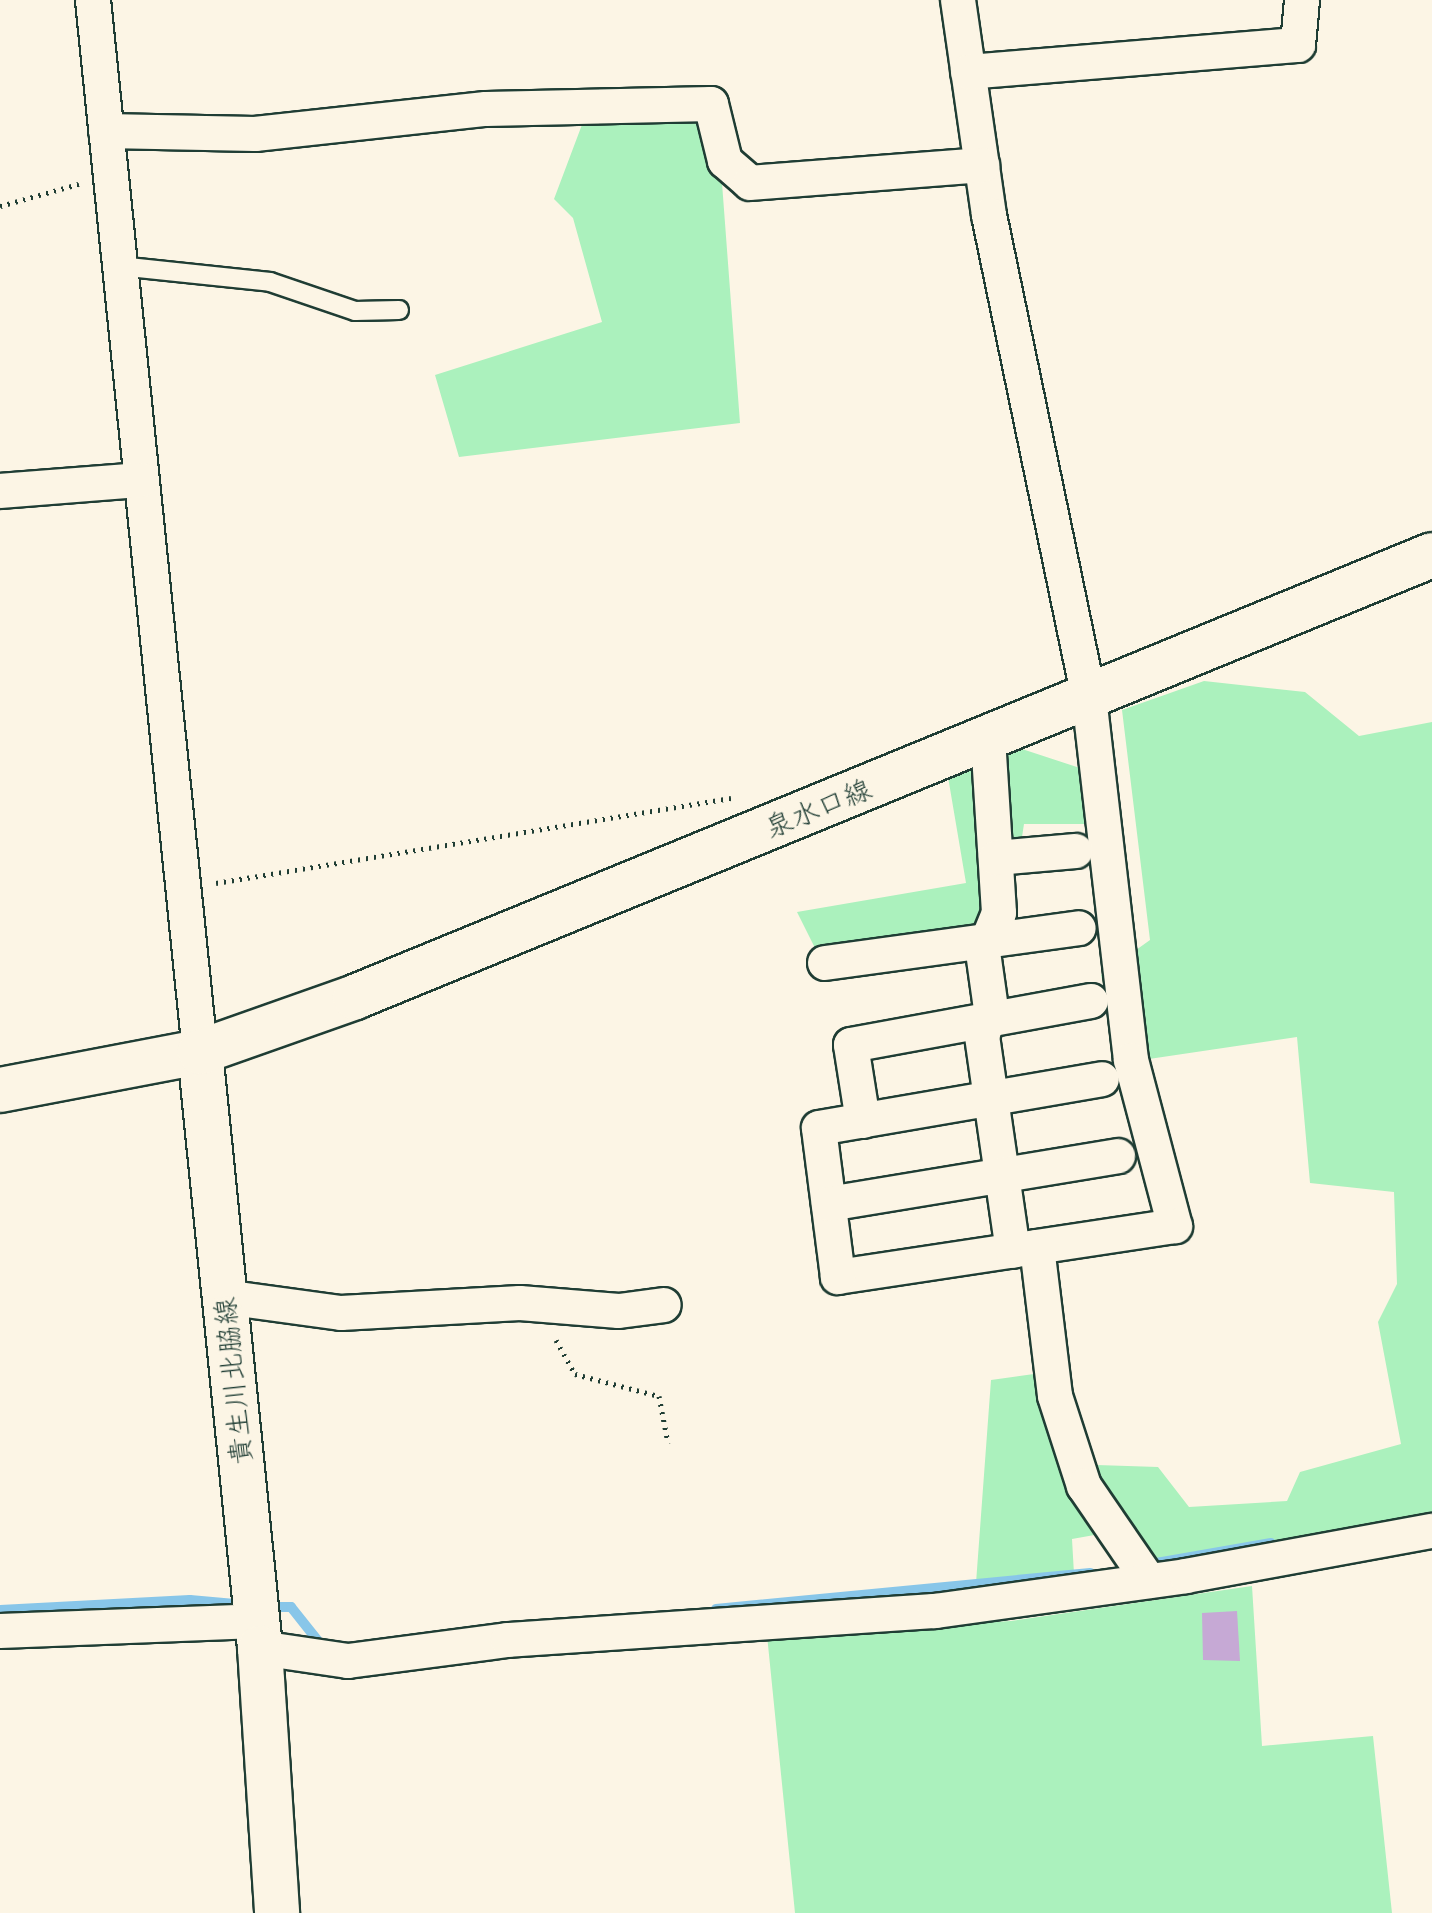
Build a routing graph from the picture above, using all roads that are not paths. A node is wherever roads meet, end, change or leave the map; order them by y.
1 (93, 0) edge
2 (958, 0) edge
3 (1302, 0) edge
4 (968, 72) junction
5 (106, 131) junction
6 (982, 165) junction
7 (119, 266) junction
8 (399, 310) dead end
9 (141, 480) junction
10 (0, 491) edge
11 (1432, 555) edge
12 (1089, 697) junction
13 (988, 738) junction
14 (1076, 851) dead end
15 (996, 858) junction
16 (1079, 928) dead end
17 (988, 940) junction
18 (825, 963) dead end
19 (1091, 1001) dead end
20 (987, 1020) junction
21 (200, 1052) junction
22 (1102, 1079) dead end
23 (0, 1090) edge
24 (991, 1099) junction
25 (863, 1121) junction
26 (1118, 1156) dead end
27 (1002, 1175) junction
28 (829, 1204) junction
29 (1025, 1249) junction
30 (224, 1297) junction
31 (664, 1305) dead end
32 (1432, 1531) edge
33 (1149, 1581) junction
34 (0, 1631) edge
35 (258, 1635) junction
36 (277, 1913) edge

1 - 5 street
2 - 4 street
3 - 4 street
4 - 6 street
5 - 6 street
5 - 7 street
6 - 12 street
7 - 8 lane
7 - 9 street
9 - 10 street
9 - 21 street
11 - 12 main road, 泉水口線
12 - 13 main road, 泉水口線
12 - 29 street
13 - 15 street
13 - 21 main road, 泉水口線
14 - 15 street
15 - 17 street
16 - 17 street
17 - 18 street
17 - 20 street
19 - 20 street
20 - 24 street
20 - 25 street
21 - 23 main road
21 - 30 main road, 貴生川北脇線
22 - 24 street
24 - 25 street
24 - 27 street
25 - 28 street
26 - 27 street
27 - 28 street
27 - 29 street
28 - 29 street
29 - 33 street
30 - 31 street
30 - 35 main road, 貴生川北脇線
32 - 33 street
33 - 35 street
34 - 35 street
35 - 36 main road, 貴生川北脇線

